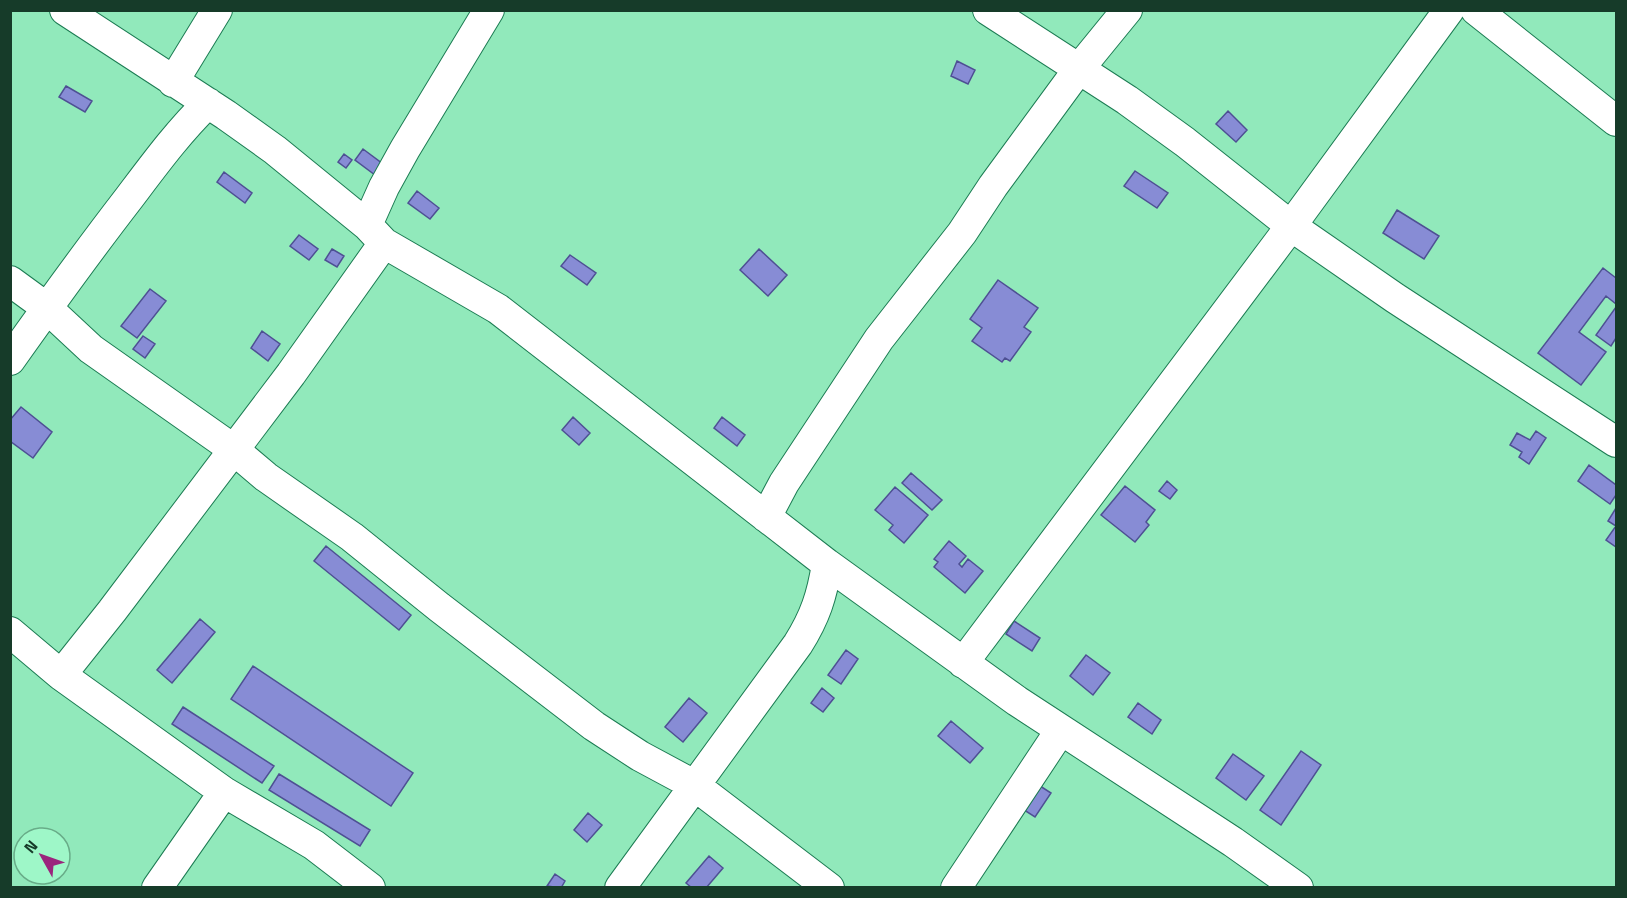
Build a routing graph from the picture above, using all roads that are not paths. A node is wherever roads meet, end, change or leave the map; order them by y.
1 (65, 10) edge
2 (217, 10) edge
3 (489, 10) edge
4 (988, 10) edge
5 (1127, 10) edge
6 (1449, 10) edge
7 (1476, 10) edge
8 (1078, 70) junction
9 (173, 82) junction
10 (208, 104) junction
11 (1617, 121) edge
12 (1291, 226) junction
13 (375, 234) junction
14 (10, 281) edge
15 (47, 308) junction
16 (10, 360) edge
17 (1617, 442) edge
18 (233, 449) junction
19 (766, 517) junction
20 (826, 564) junction
21 (10, 632) edge
22 (963, 663) junction
23 (61, 675) junction
24 (1060, 731) junction
25 (694, 785) junction
26 (224, 792) junction
27 (1289, 885) edge
28 (157, 888) edge
29 (370, 888) edge
30 (620, 888) edge
31 (829, 888) edge
32 (956, 888) edge

1 - 9 street
2 - 9 street
3 - 13 street
4 - 8 street
5 - 8 street
6 - 12 street
7 - 11 street
8 - 12 street
8 - 19 street
9 - 10 street
10 - 13 street
10 - 15 street
12 - 17 street
12 - 22 street
13 - 18 street
13 - 19 street
14 - 15 street
15 - 16 street
15 - 18 street
18 - 23 street
18 - 25 street
19 - 20 street
20 - 22 street
20 - 25 street
21 - 23 street
22 - 24 street
23 - 26 street
24 - 27 street
24 - 32 street
25 - 30 street
25 - 31 street
26 - 28 street
26 - 29 street

